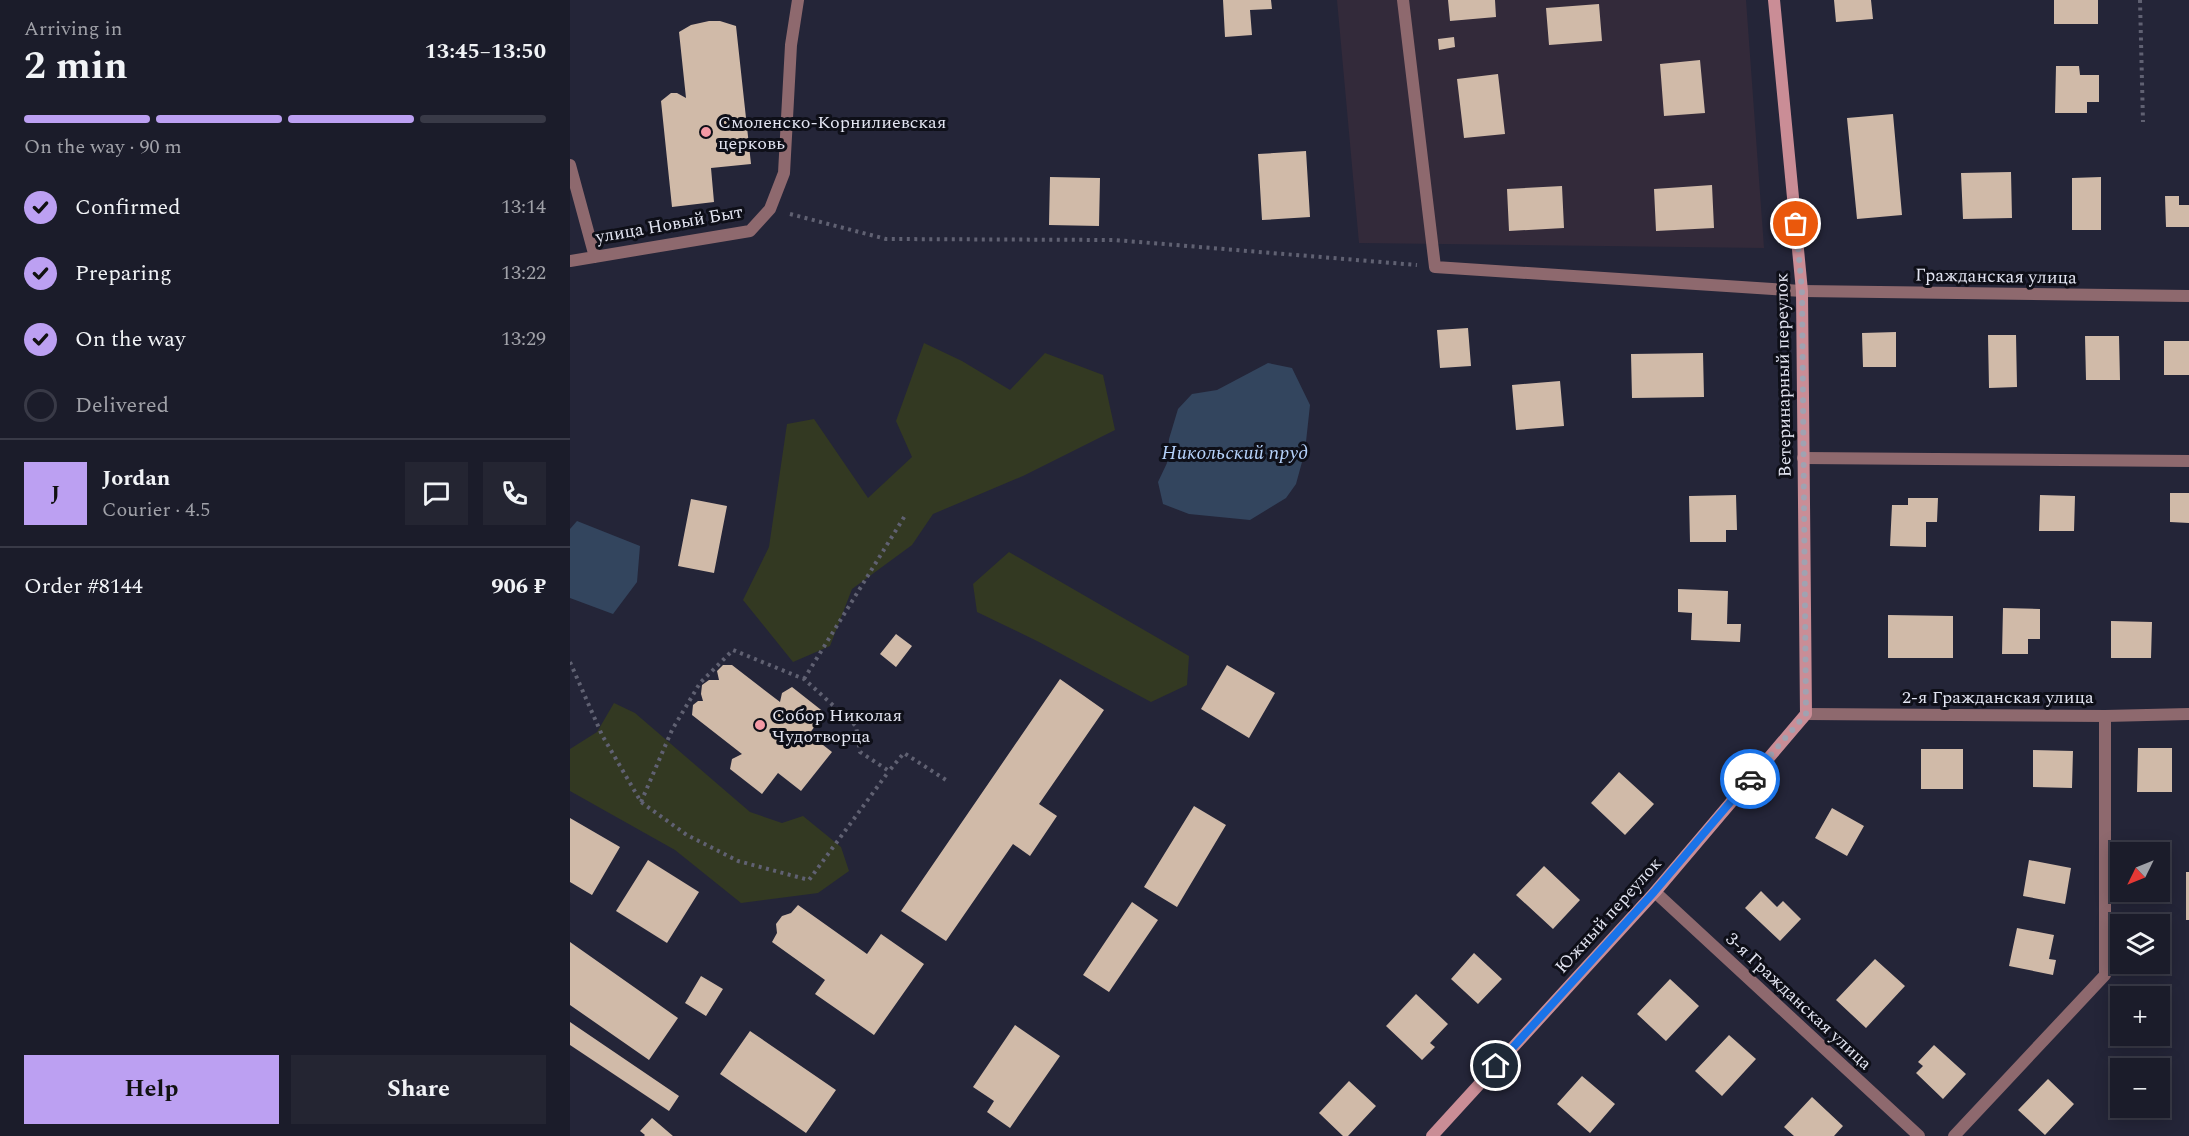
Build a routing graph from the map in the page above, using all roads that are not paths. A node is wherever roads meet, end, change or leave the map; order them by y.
1 (798, 0) edge
2 (1403, 0) edge
3 (1774, 0) edge
4 (570, 165) edge
5 (595, 256) junction
6 (570, 261) edge
7 (1802, 291) junction
8 (2189, 296) edge
9 (1803, 458) junction
10 (2189, 461) edge
11 (1806, 714) junction
12 (2189, 714) edge
13 (2105, 716) junction
14 (1654, 892) junction
15 (1914, 1134) edge
16 (1432, 1136) edge
17 (1954, 1136) edge

1 - 5 street, улица Новый Быт
2 - 7 street, Гражданская улица
3 - 7 street, Ветеринарный переулок
4 - 5 street
5 - 6 street, улица Новый Быт
7 - 8 street, Гражданская улица
7 - 9 street, Ветеринарный переулок
9 - 10 street
9 - 11 street, Ветеринарный переулок
11 - 13 street, 2-я Гражданская улица
11 - 14 street, Южный переулок
12 - 13 street, 2-я Гражданская улица
13 - 17 street
14 - 15 street, 3-я Гражданская улица
14 - 16 street, Южный переулок

